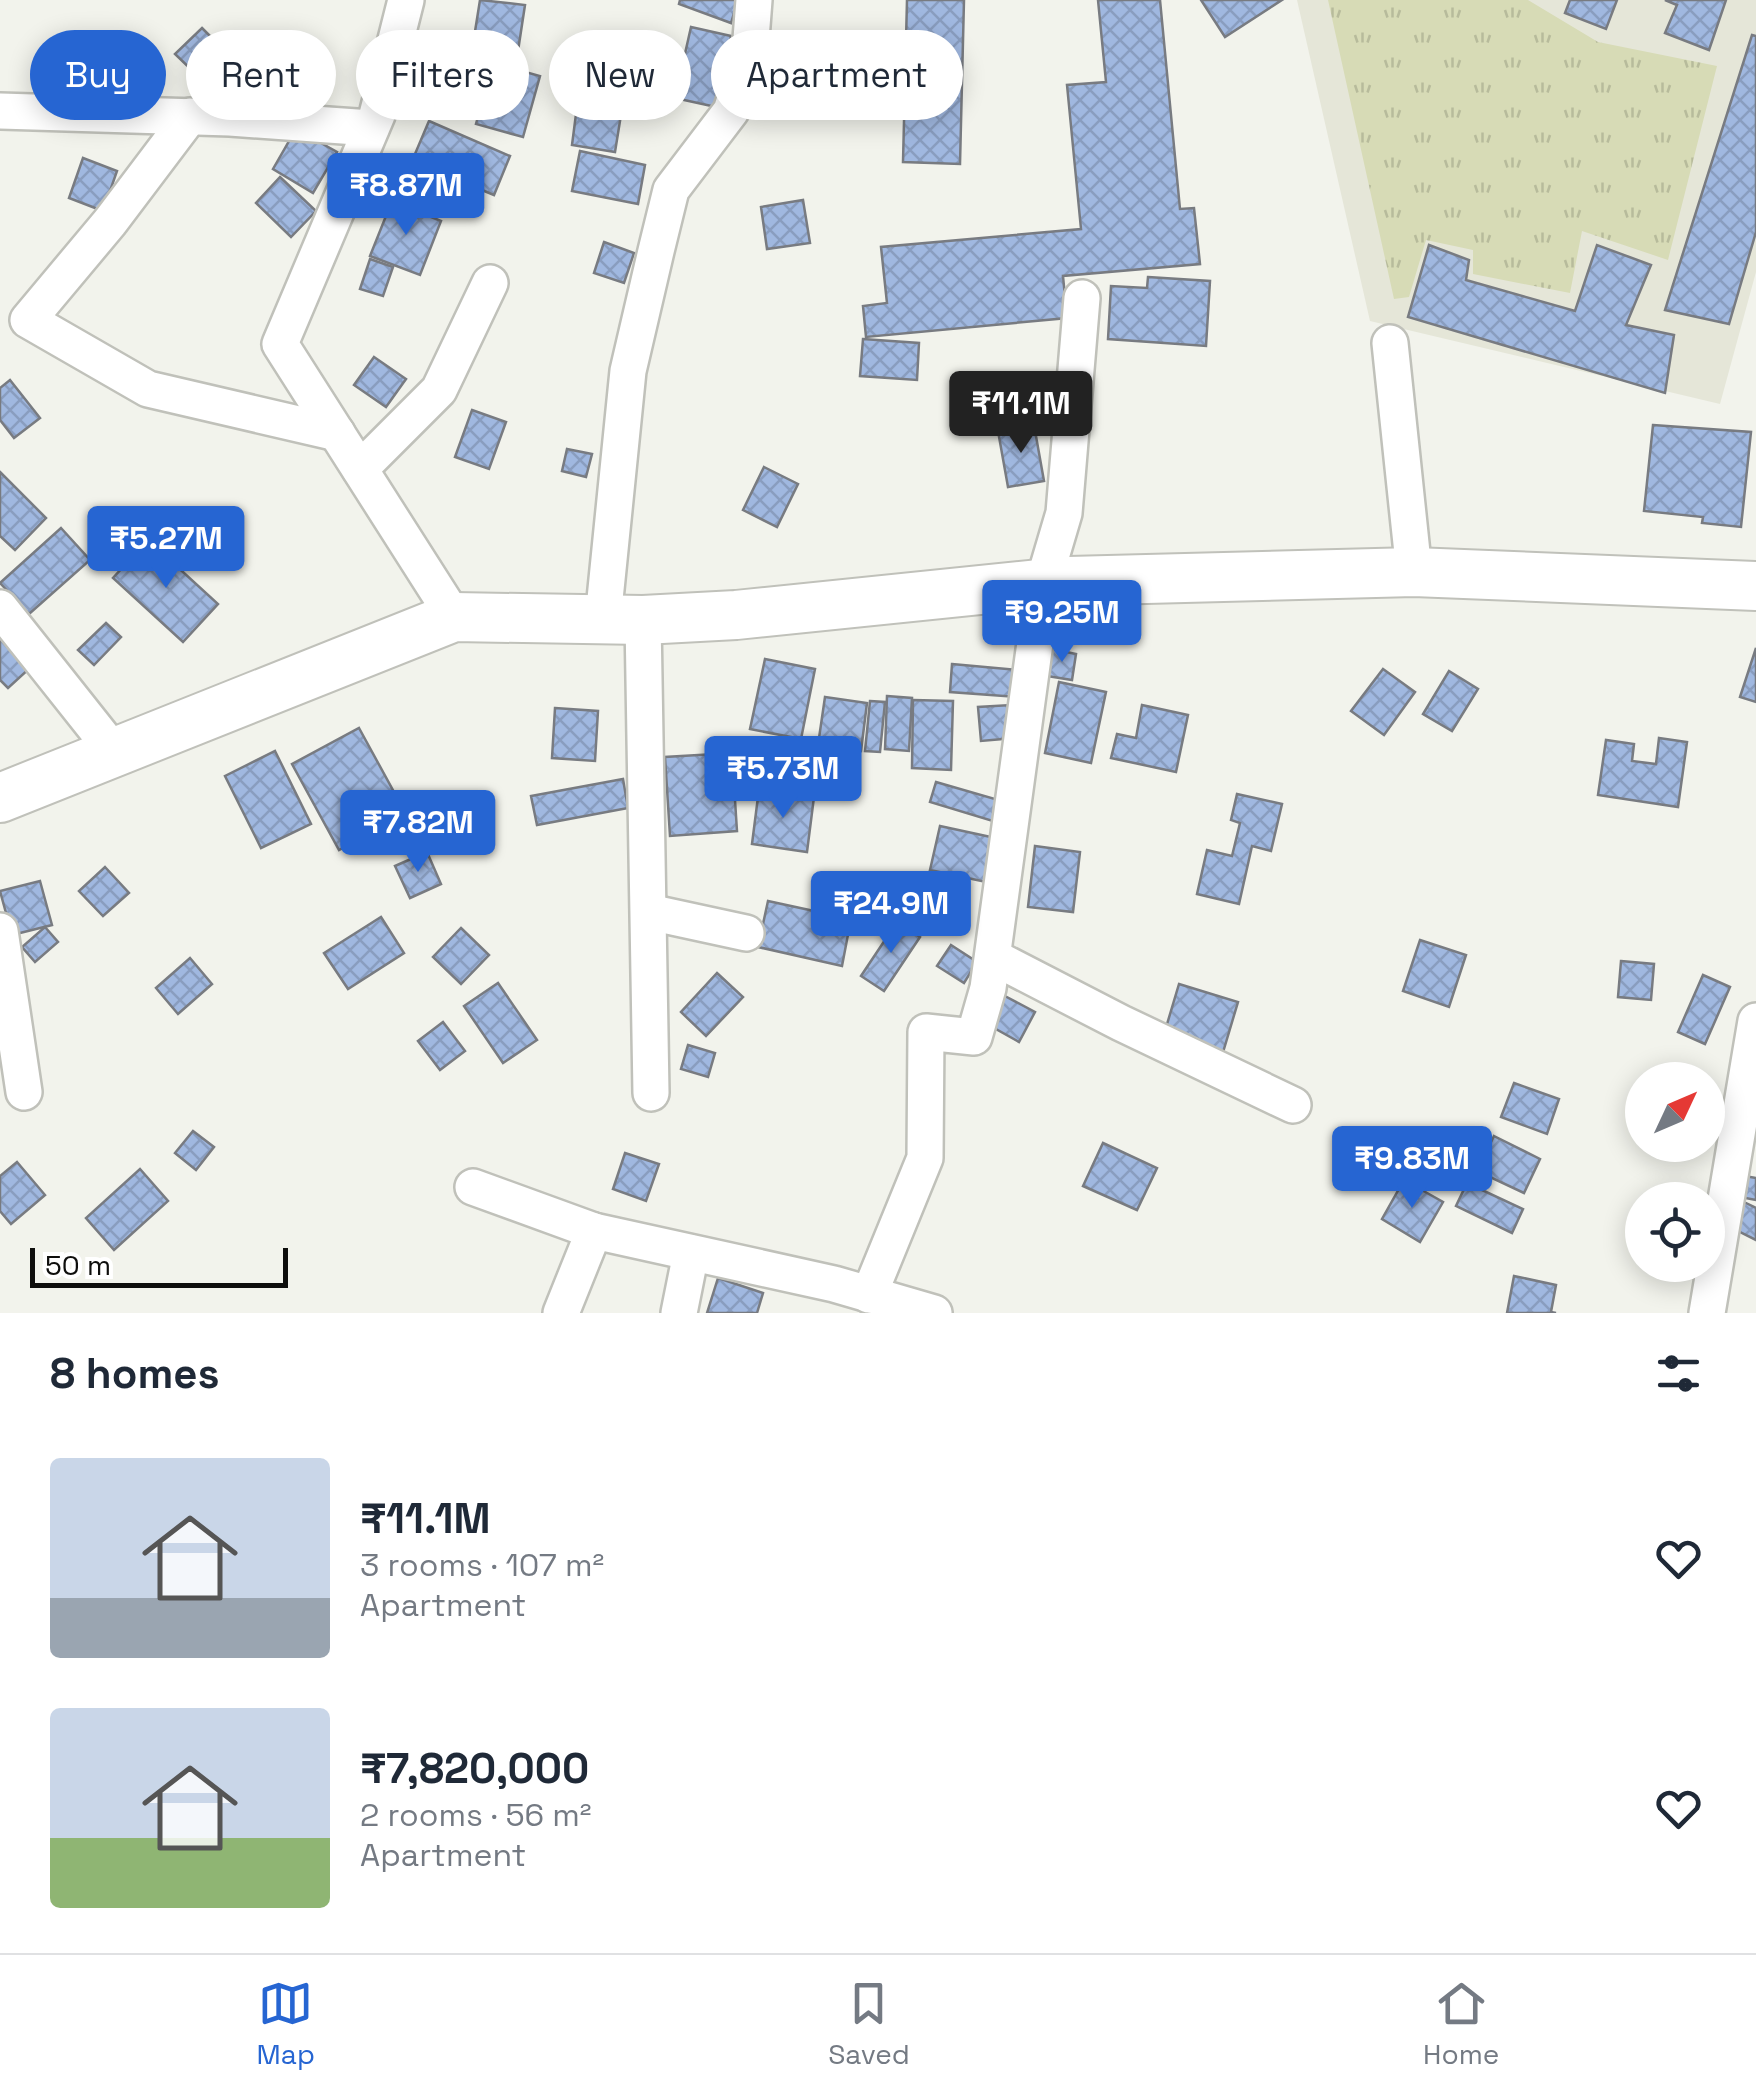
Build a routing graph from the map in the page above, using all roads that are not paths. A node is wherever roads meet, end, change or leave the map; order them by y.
1 (406, 0) edge
2 (754, 0) edge
3 (0, 111) edge
4 (186, 116) edge
5 (187, 120) edge
6 (250, 120) edge
7 (371, 128) junction
8 (490, 282) dead end
9 (1082, 298) dead end
10 (1390, 342) dead end
11 (337, 433) junction
12 (360, 469) junction
13 (1414, 572) junction
14 (1043, 584) junction
15 (1756, 586) edge
16 (0, 608) edge
17 (454, 617) junction
18 (623, 620) junction
19 (115, 753) junction
20 (0, 798) edge
21 (649, 912) junction
22 (0, 932) edge
23 (746, 933) dead end
24 (992, 957) junction
25 (1756, 1021) edge
26 (24, 1092) dead end
27 (651, 1093) dead end
28 (1292, 1105) dead end
29 (473, 1187) dead end
30 (594, 1231) junction
31 (692, 1252) junction
32 (869, 1295) junction
33 (560, 1313) edge
34 (679, 1313) edge
35 (934, 1313) edge
36 (1707, 1313) edge

1 - 7 street
2 - 18 street
3 - 4 street
5 - 11 street
6 - 7 street
7 - 11 street
8 - 12 street
9 - 14 street
10 - 13 street
11 - 12 street
12 - 17 street
13 - 14 main road
13 - 15 main road
14 - 18 main road
14 - 24 street
16 - 19 street
17 - 18 main road
17 - 19 main road
18 - 21 street
19 - 20 main road
21 - 23 street
21 - 27 street
22 - 26 street
24 - 28 street
24 - 32 street
25 - 36 street
29 - 30 street
30 - 31 street
30 - 33 street
31 - 32 street
31 - 34 street
32 - 35 street

